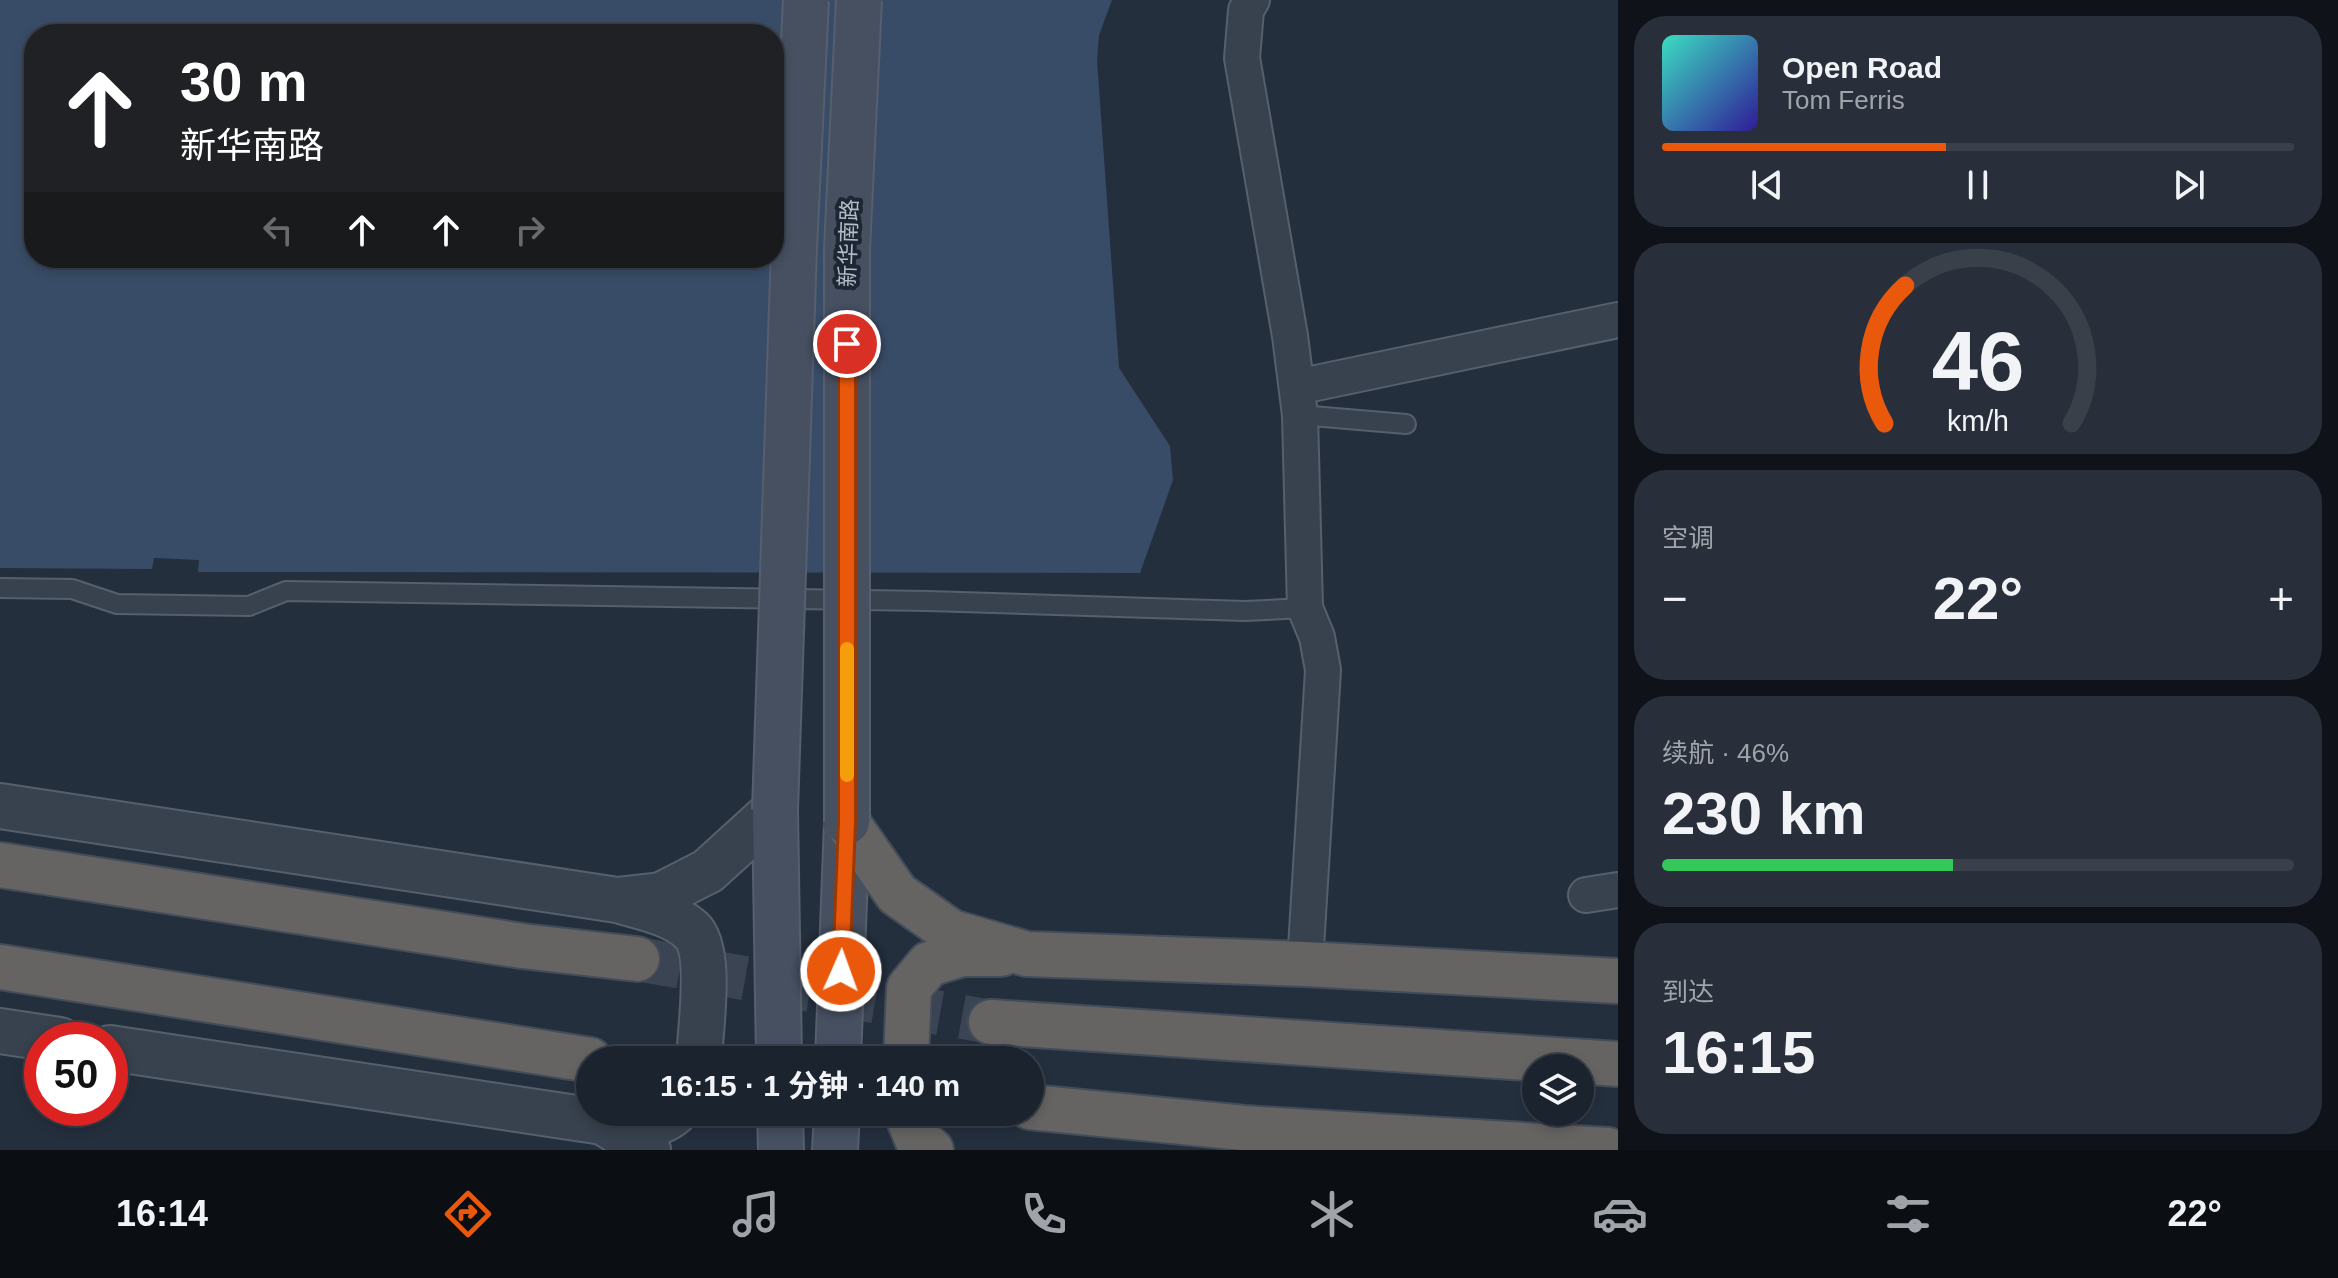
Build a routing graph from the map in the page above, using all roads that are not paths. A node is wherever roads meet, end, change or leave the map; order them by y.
1 (806, 0) edge
2 (859, 0) edge
3 (1252, 0) edge
4 (1618, 320) edge
5 (1298, 401) junction
6 (1406, 424) dead end
7 (0, 588) edge
8 (1305, 608) junction
9 (0, 806) edge
10 (775, 810) junction
11 (847, 822) junction
12 (0, 865) edge
13 (617, 900) junction
14 (1027, 954) junction
15 (637, 959) tunnel mouth
16 (1305, 964) junction
17 (0, 967) edge
18 (1618, 981) edge
19 (991, 1022) tunnel mouth
20 (0, 1031) edge
21 (24, 1035) edge
22 (700, 1046) edge
23 (779, 1046) edge
24 (839, 1046) edge
25 (907, 1046) edge
26 (128, 1051) edge
27 (576, 1058) edge
28 (1618, 1064) edge
29 (1044, 1108) edge
30 (576, 1118) edge
31 (609, 1126) edge
32 (780, 1126) edge
33 (836, 1126) edge
34 (912, 1126) edge
35 (648, 1150) edge
36 (781, 1150) edge
37 (835, 1150) edge
38 (931, 1150) edge
39 (1608, 1150) edge

1 - 10 main road, bridge
2 - 11 main road, 新华南路, bridge
3 - 5 street
4 - 5 street
5 - 6 lane
5 - 8 street
7 - 8 lane
8 - 16 street
9 - 13 street
10 - 13 street
10 - 23 main road
11 - 14 highway
11 - 24 main road, 新华南路
12 - 15 highway
13 - 22 street
14 - 16 highway
14 - 25 highway
16 - 18 highway
17 - 27 highway
19 - 28 highway
20 - 21 street
26 - 30 street
29 - 39 highway
31 - 35 street
32 - 36 main road
33 - 37 main road
34 - 38 highway

